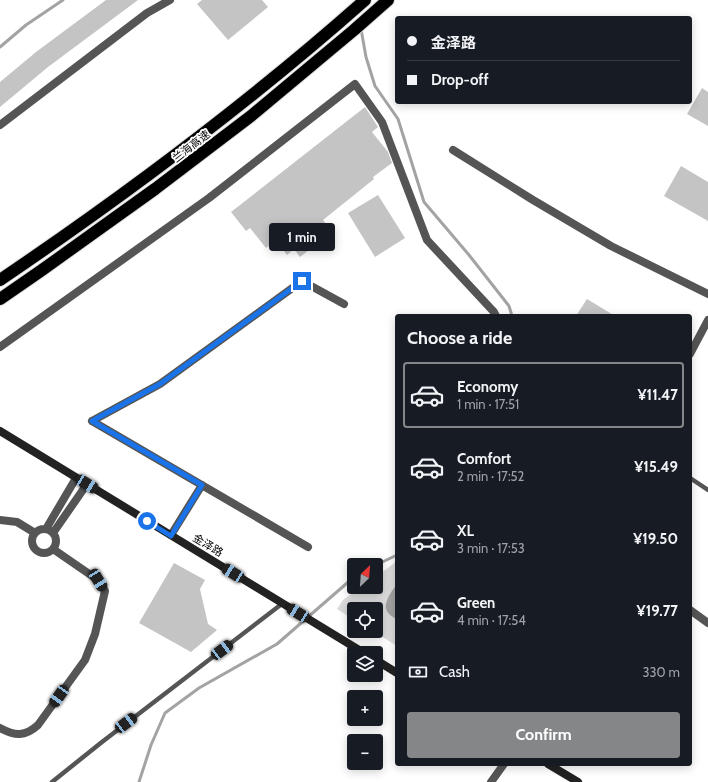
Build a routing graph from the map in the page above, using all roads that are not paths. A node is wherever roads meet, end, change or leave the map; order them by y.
1 (170, 0) edge
2 (365, 0) edge
3 (388, 0) edge
4 (0, 125) edge
5 (453, 150) dead end
6 (0, 280) edge
7 (708, 294) edge
8 (0, 299) edge
9 (344, 304) dead end
10 (495, 314) edge
11 (708, 320) edge
12 (0, 347) edge
13 (692, 350) edge
14 (0, 431) edge
15 (76, 478) junction
16 (692, 479) edge
17 (87, 484) junction
18 (202, 485) junction
19 (708, 490) edge
20 (0, 520) edge
21 (50, 531) junction
22 (35, 533) junction
23 (171, 536) junction
24 (308, 547) dead end
25 (53, 549) junction
26 (282, 604) junction
27 (692, 611) edge
28 (708, 623) edge
29 (353, 646) edge
30 (383, 664) edge
31 (395, 672) edge
32 (0, 728) edge
33 (503, 766) edge
34 (551, 766) edge
35 (52, 782) edge
36 (491, 782) edge
37 (578, 782) edge

1 - 4 street
2 - 6 highway, 兰海高速
3 - 8 highway, 兰海高速
5 - 7 street
9 - 18 street
10 - 12 street
11 - 13 street
14 - 15 main road, 金泽路
15 - 17 main road, 金泽路
15 - 21 street
16 - 19 lane
17 - 21 street
17 - 23 main road, 金泽路
18 - 23 street
18 - 24 street
20 - 22 street
21 - 22 street
21 - 25 street
22 - 25 street
23 - 26 main road, 金泽路
25 - 32 street
26 - 29 main road, 金泽路
26 - 35 lane
27 - 28 street
30 - 31 main road
33 - 36 street
34 - 37 main road

